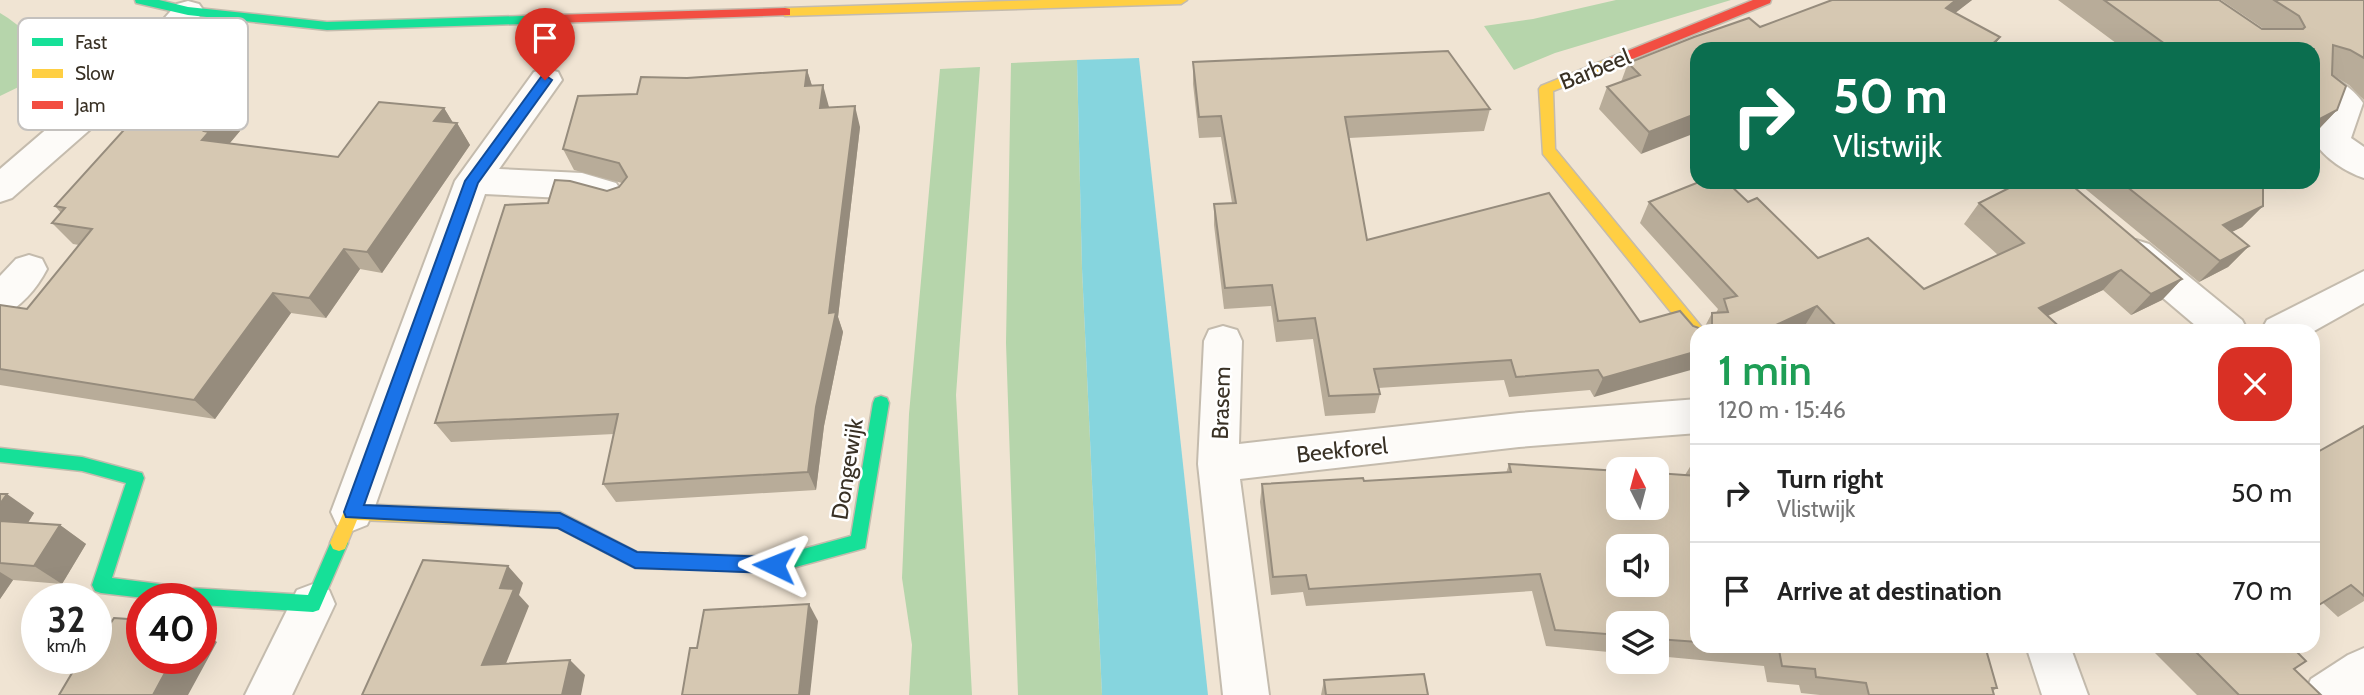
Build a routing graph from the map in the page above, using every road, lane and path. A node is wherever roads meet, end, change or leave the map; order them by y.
1 (141, 0) edge
2 (1181, 0) edge
3 (1765, 0) edge
4 (1072, 2) edge
5 (188, 11) junction
6 (182, 18) edge
7 (545, 80) dead end
8 (2320, 85) edge
9 (68, 130) edge
10 (2364, 165) edge
11 (472, 181) junction
12 (0, 189) edge
13 (617, 196) edge
14 (2113, 234) edge
15 (29, 269) dead end
16 (2359, 296) edge
17 (0, 301) edge
18 (1690, 324) edge
19 (2221, 324) edge
20 (2296, 324) edge
21 (1223, 341) dead end
22 (881, 403) dead end
23 (1690, 417) edge
24 (0, 455) edge
25 (1218, 464) junction
26 (352, 512) junction
27 (313, 604) junction
28 (2050, 653) edge
29 (2364, 670) edge
30 (268, 695) edge
31 (1246, 695) edge
32 (2065, 695) edge
33 (2327, 695) edge

1 - 5 street
2 - 4 street
3 - 18 street, Barbeel
4 - 5 street
5 - 6 street
7 - 11 street
8 - 10 street
9 - 12 street
11 - 13 street
11 - 26 street
14 - 19 street
15 - 17 street
16 - 20 street
21 - 25 street, Brasem
22 - 26 street, Dongewijk
23 - 25 street, Beekforel
24 - 27 street
25 - 31 street
26 - 27 street
27 - 30 street
28 - 32 street
29 - 33 street

